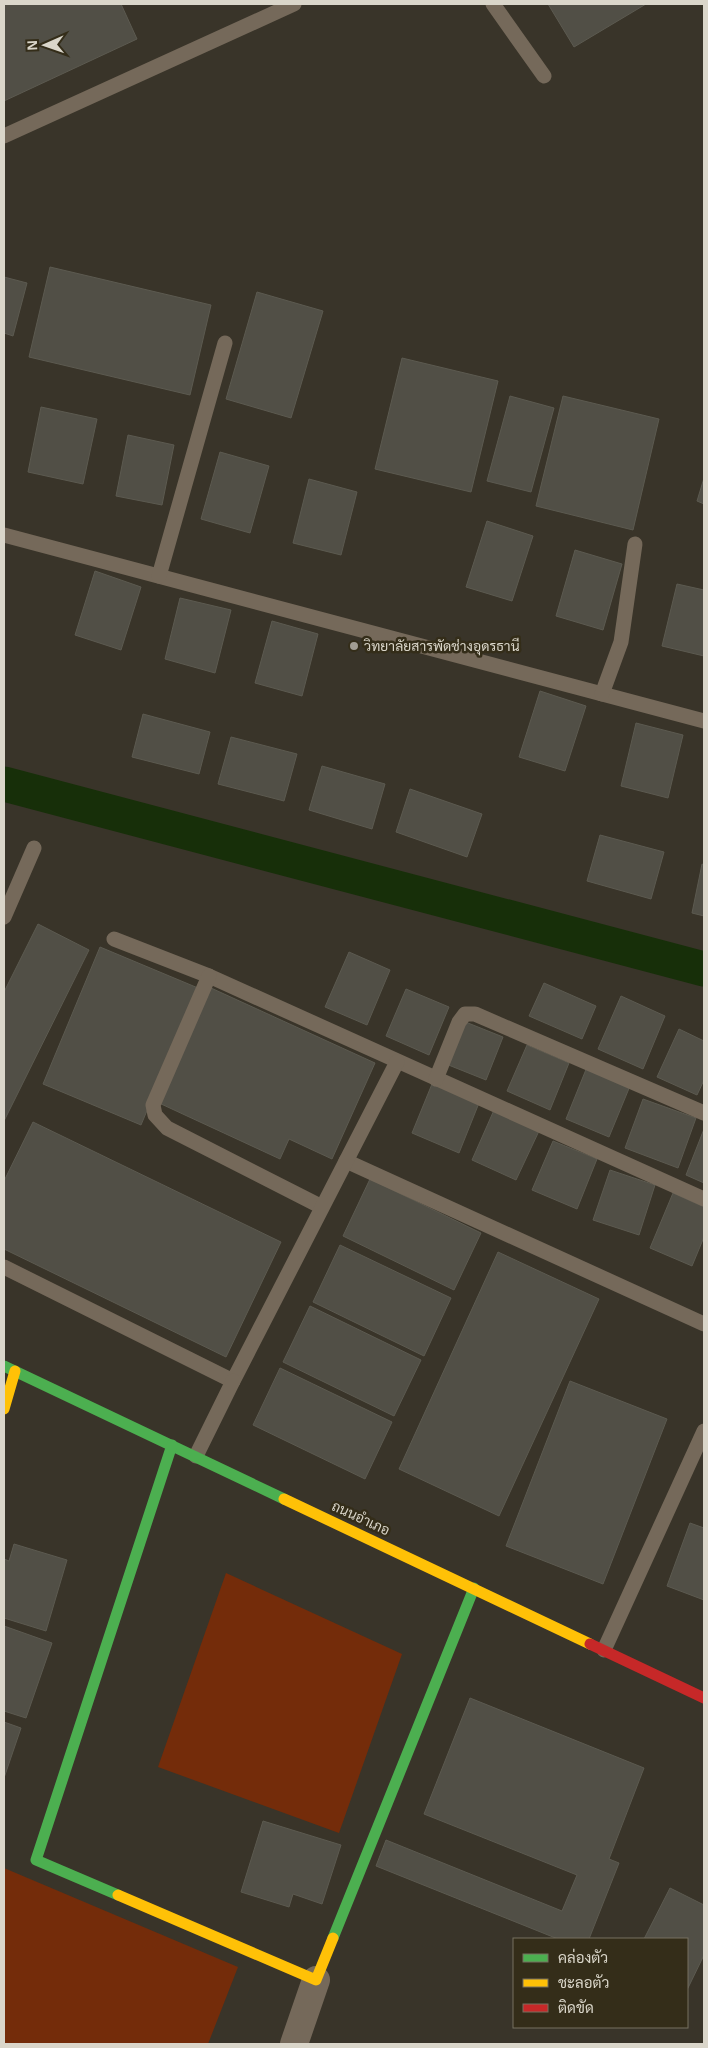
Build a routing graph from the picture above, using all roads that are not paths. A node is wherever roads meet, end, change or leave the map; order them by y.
1 (294, 4) edge
2 (493, 4) edge
3 (544, 76) dead end
4 (4, 136) edge
5 (225, 343) dead end
6 (4, 535) edge
7 (635, 544) dead end
8 (158, 576) junction
9 (602, 694) junction
10 (704, 721) edge
11 (34, 848) dead end
12 (4, 917) edge
13 (114, 939) dead end
14 (209, 976) junction
15 (397, 1062) junction
16 (436, 1079) junction
17 (704, 1113) edge
18 (346, 1161) junction
19 (704, 1199) edge
20 (322, 1207) junction
21 (4, 1267) edge
22 (704, 1324) edge
23 (4, 1366) edge
24 (15, 1371) junction
25 (233, 1381) junction
26 (4, 1409) edge
27 (704, 1431) edge
28 (172, 1445) junction
29 (196, 1456) junction
30 (474, 1588) junction
31 (604, 1650) junction
32 (704, 1698) edge
33 (316, 1980) junction
34 (294, 2044) edge

1 - 4 lane
2 - 3 lane
5 - 8 lane
6 - 8 lane
7 - 9 lane
8 - 9 lane
9 - 10 lane
11 - 12 lane
13 - 14 lane
14 - 15 lane
14 - 20 lane
15 - 16 lane
15 - 18 lane
16 - 17 lane
16 - 19 lane
18 - 20 lane
18 - 22 lane
20 - 25 lane
21 - 25 lane
23 - 24 street, ถนนอำเภอ
24 - 26 street
24 - 28 street, ถนนอำเภอ
25 - 29 lane
27 - 31 lane
28 - 29 street, ถนนอำเภอ
28 - 33 street
29 - 30 street, ถนนอำเภอ
30 - 31 street, ถนนอำเภอ
30 - 33 street
31 - 32 street, ถนนอำเภอ
33 - 34 street

